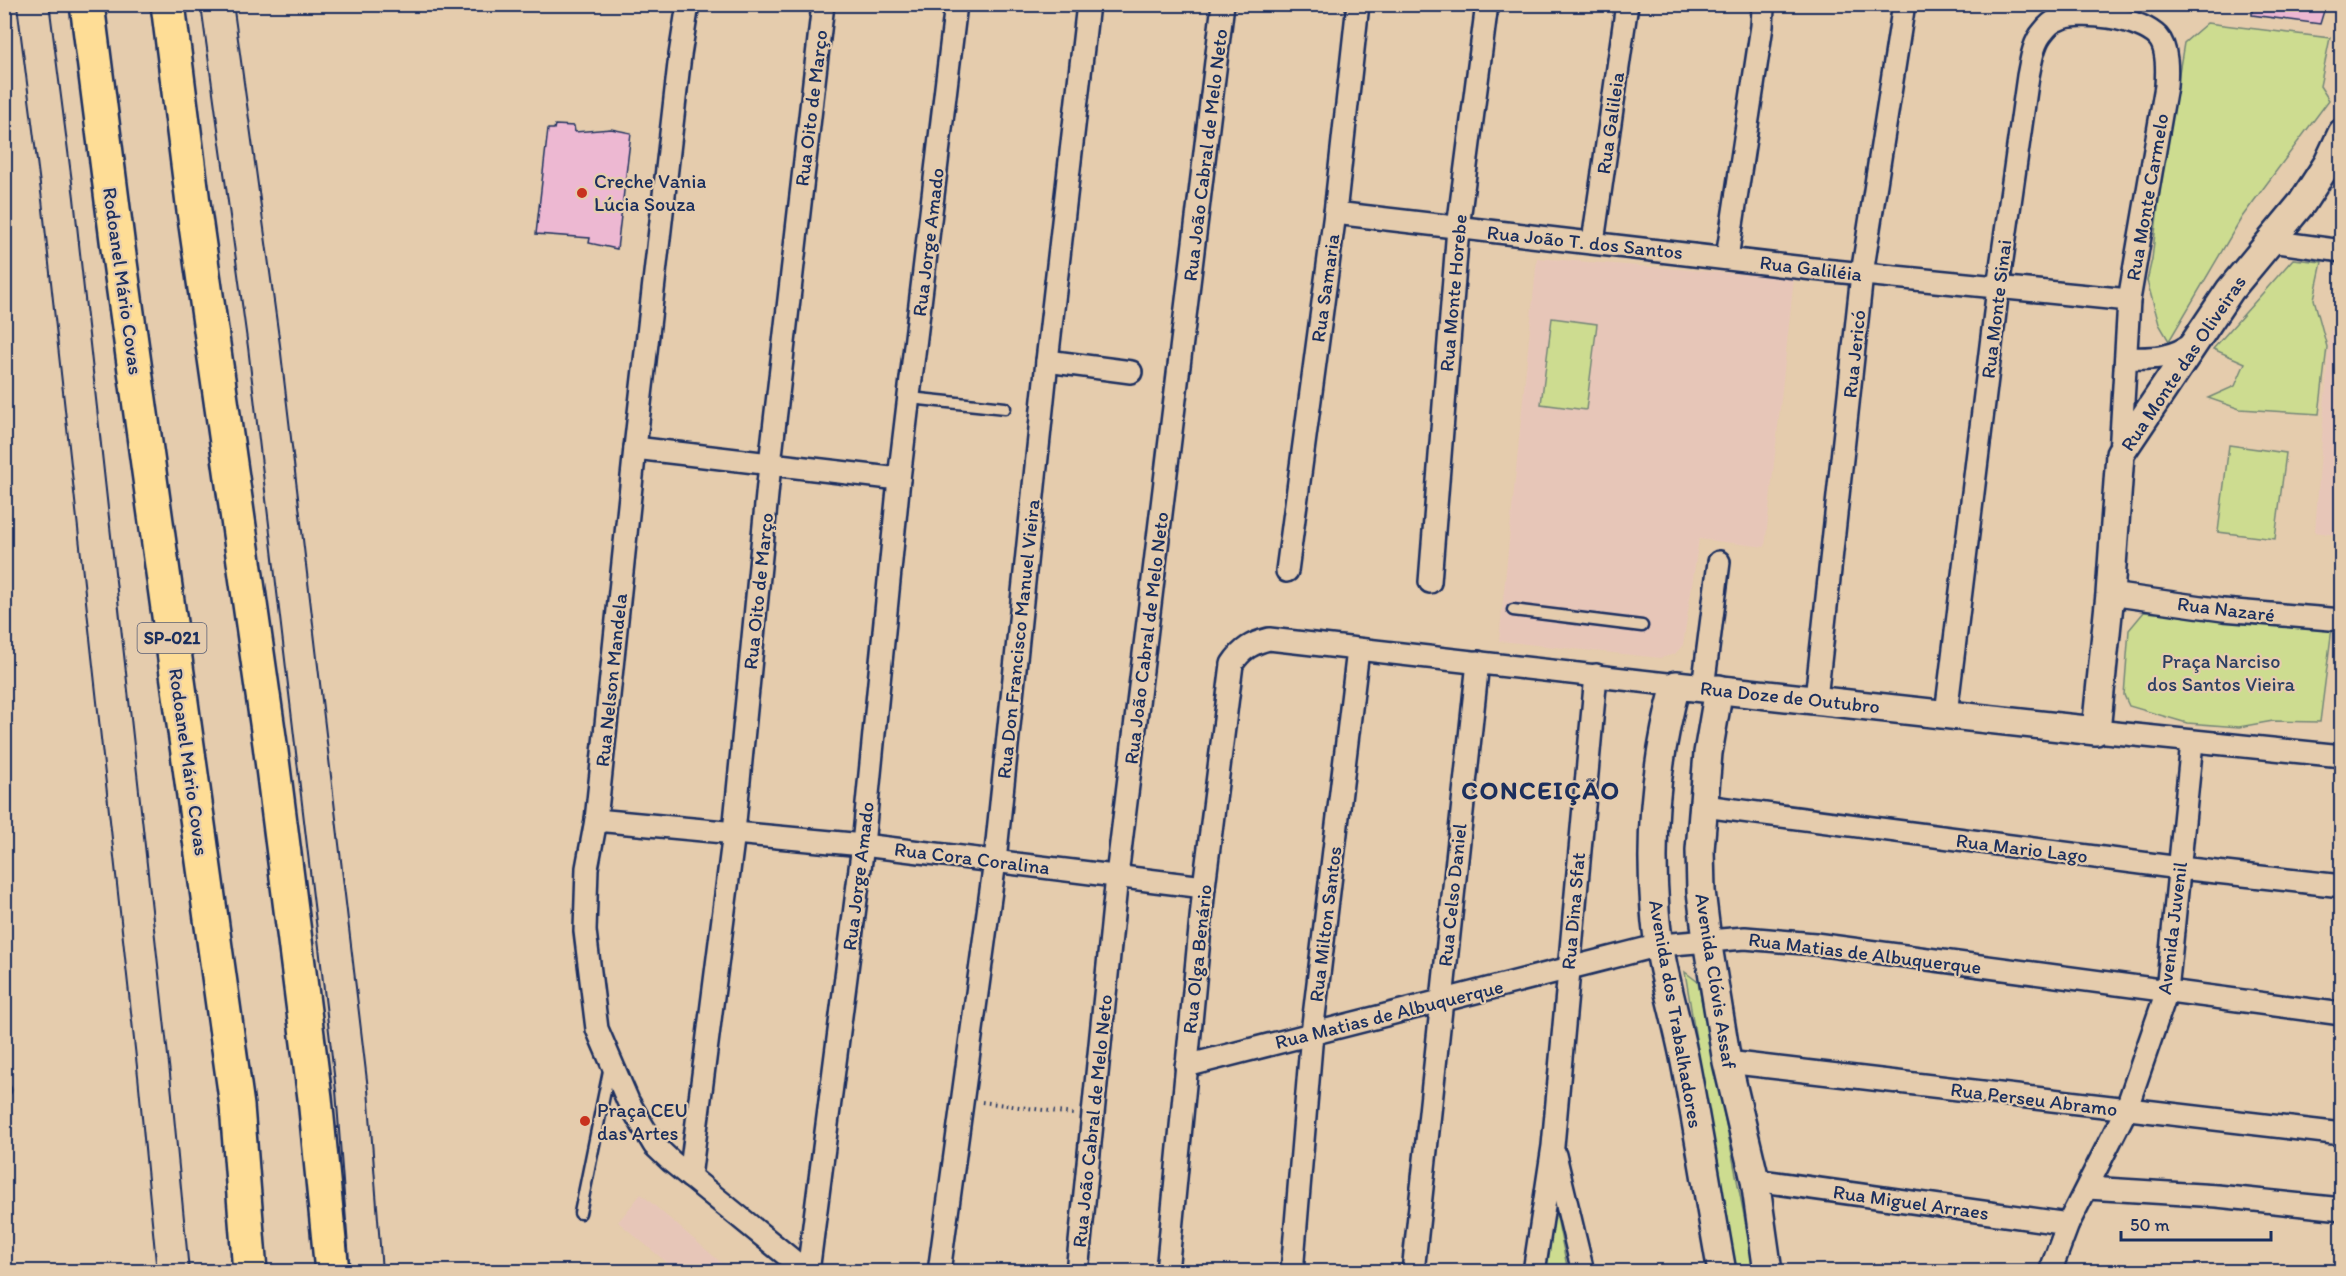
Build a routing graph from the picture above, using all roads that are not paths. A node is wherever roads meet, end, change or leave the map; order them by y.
1 (33, 4) edge
2 (87, 4) edge
3 (168, 4) edge
4 (217, 4) edge
5 (688, 4) edge
6 (823, 4) edge
7 (956, 4) edge
8 (1088, 4) edge
9 (1223, 4) edge
10 (1358, 4) edge
11 (1487, 4) edge
12 (1627, 4) edge
13 (1761, 4) edge
14 (1903, 10) dead end
15 (2159, 38) joint
16 (2342, 133) edge
17 (1335, 213) junction
18 (1458, 228) junction
19 (2270, 241) junction
20 (1593, 242) junction
21 (2342, 251) edge
22 (1727, 258) junction
23 (1862, 274) junction
24 (1998, 288) junction
25 (2128, 300) junction
26 (2207, 324) junction
27 (2126, 358) junction
28 (1047, 361) junction
29 (1131, 372) dead end
30 (909, 398) junction
31 (1005, 408) dead end
32 (635, 448) junction
33 (2120, 454) junction
34 (770, 464) junction
35 (899, 478) junction
36 (1719, 562) dead end
37 (1287, 571) dead end
38 (1430, 582) dead end
39 (2110, 594) junction
40 (1513, 610) dead end
41 (2342, 620) edge
42 (1642, 626) dead end
43 (1358, 650) junction
44 (1242, 651) joint
45 (1478, 662) junction
46 (1596, 675) junction
47 (1676, 685) junction
48 (1711, 688) junction
49 (1816, 699) junction
50 (1946, 714) junction
51 (2096, 731) junction
52 (2192, 742) junction
53 (2342, 756) edge
54 (1704, 806) junction
55 (596, 820) junction
56 (734, 832) junction
57 (863, 845) junction
58 (995, 861) junction
59 (2180, 868) junction
60 (1118, 876) junction
61 (2342, 886) edge
62 (1204, 887) junction
63 (1707, 940) junction
64 (1660, 945) junction
65 (1567, 969) junction
66 (2167, 992) junction
67 (1440, 1000) junction
68 (2342, 1014) edge
69 (1312, 1033) junction
70 (611, 1062) junction
71 (1728, 1062) junction
72 (1186, 1066) junction
73 (2126, 1110) junction
74 (2342, 1134) edge
75 (1552, 1146) junction
76 (690, 1177) junction
77 (1755, 1180) junction
78 (2088, 1188) junction
79 (2342, 1209) edge
80 (580, 1213) dead end
81 (2068, 1224) junction
82 (172, 1272) edge
83 (250, 1272) edge
84 (332, 1272) edge
85 (366, 1272) edge
86 (807, 1272) edge
87 (939, 1272) edge
88 (1077, 1272) edge
89 (1167, 1272) edge
90 (1292, 1272) edge
91 (1413, 1272) edge
92 (1534, 1272) edge
93 (1583, 1272) edge
94 (1722, 1272) edge
95 (1768, 1272) edge
96 (2050, 1272) edge

1 - 82 main road
2 - 83 highway, Rodoanel Mário Covas / SP-021
3 - 84 highway
4 - 85 main road
5 - 32 street, Rua Nelson Mandela
6 - 34 street, Rua Oito de Março
7 - 30 street, Rua Jorge Amado
8 - 28 street, Rua Don Francisco Manuel Vieira
9 - 60 street, Rua João Cabral de Melo Neto
10 - 17 street, Rua Samaria
11 - 18 street, Rua Monte Horebe
12 - 20 street, Rua Galileia
13 - 22 street
14 - 23 street, Rua Jericó
15 - 24 street, Rua Monte Sinai
15 - 25 street, Rua Monte Carmelo
16 - 19 street, Rua Monte das Oliveiras
17 - 18 street, Rua João T. dos Santos
17 - 37 street, Rua Samaria
18 - 20 street, Rua João T. dos Santos
18 - 38 street, Rua Monte Horebe
19 - 21 street
19 - 26 street, Rua Monte das Oliveiras
20 - 22 street, Rua João T. dos Santos
22 - 23 street, Rua Galiléia
23 - 24 street, Rua Galiléia
23 - 49 street, Rua Jericó
24 - 25 street, Rua Galiléia
24 - 50 street, Rua Monte Sinai
25 - 27 street, Rua Monte Carmelo
26 - 27 street
26 - 33 street, Rua Monte das Oliveiras
27 - 33 street, Rua Monte Carmelo
28 - 29 street
28 - 58 street, Rua Don Francisco Manuel Vieira
30 - 31 lane
30 - 35 street, Rua Jorge Amado
32 - 34 street
32 - 55 street, Rua Nelson Mandela
33 - 39 street, Rua Monte das Oliveiras
34 - 35 street
34 - 56 street, Rua Oito de Março
35 - 57 street, Rua Jorge Amado
36 - 48 street
39 - 41 street, Rua Nazaré
39 - 51 street, Rua Monte das Oliveiras
40 - 42 lane
43 - 44 street, Rua Doze de Outubro
43 - 45 street, Rua Doze de Outubro
43 - 69 street, Rua Milton Santos
44 - 62 street, Rua Olga Benário
45 - 46 street, Rua Doze de Outubro
45 - 67 street, Rua Celso Daniel
46 - 47 street, Rua Doze de Outubro
46 - 65 street, Rua Dina Sfat
47 - 48 street, Rua Doze de Outubro
47 - 64 street, Avenida dos Trabalhadores
48 - 49 street, Rua Doze de Outubro
48 - 54 street, Avenida Clóvis Assaf
49 - 50 street, Rua Doze de Outubro
50 - 51 street, Rua Doze de Outubro
51 - 52 street, Rua Doze de Outubro
52 - 53 street, Rua Doze de Outubro
52 - 59 street, Avenida Juvenil
54 - 59 street, Rua Mario Lago
54 - 63 street, Avenida Clóvis Assaf
55 - 56 street, Rua Cora Coralina
55 - 70 street, Rua Nelson Mandela
56 - 57 street, Rua Cora Coralina
56 - 76 street, Rua Oito de Março
57 - 58 street, Rua Cora Coralina
57 - 86 street, Rua Jorge Amado
58 - 60 street, Rua Cora Coralina
58 - 87 street, Rua Don Francisco Manuel Vieira
59 - 61 street, Rua Mario Lago
59 - 66 street, Avenida Juvenil
60 - 62 street, Rua Cora Coralina
60 - 88 street, Rua João Cabral de Melo Neto
62 - 72 street, Rua Olga Benário
63 - 64 street, Rua Matias de Albuquerque
63 - 66 street, Rua Matias de Albuquerque
63 - 71 street, Avenida Clóvis Assaf
64 - 65 street, Rua Matias de Albuquerque
64 - 94 street, Avenida dos Trabalhadores
65 - 67 street, Rua Matias de Albuquerque
65 - 75 street, Rua Dina Sfat
66 - 68 street, Rua Matias de Albuquerque
66 - 73 street, Avenida Juvenil
67 - 69 street, Rua Matias de Albuquerque
67 - 91 street, Rua Celso Daniel
69 - 72 street, Rua Matias de Albuquerque
69 - 90 street, Rua Milton Santos
70 - 76 street, Rua Nelson Mandela
70 - 80 lane
71 - 73 street, Rua Perseu Abramo
71 - 77 street, Avenida Clóvis Assaf
72 - 89 street, Rua Olga Benário
73 - 74 street, Rua Perseu Abramo
73 - 78 street, Avenida Juvenil
75 - 92 street, Rua Dina Sfat
75 - 93 street, Rua Dina Sfat
76 - 86 street, Rua Nelson Mandela
77 - 81 street, Rua Miguel Arraes
77 - 95 street, Avenida Clóvis Assaf
78 - 79 street
78 - 81 street, Avenida Juvenil
81 - 96 street, Avenida Juvenil

